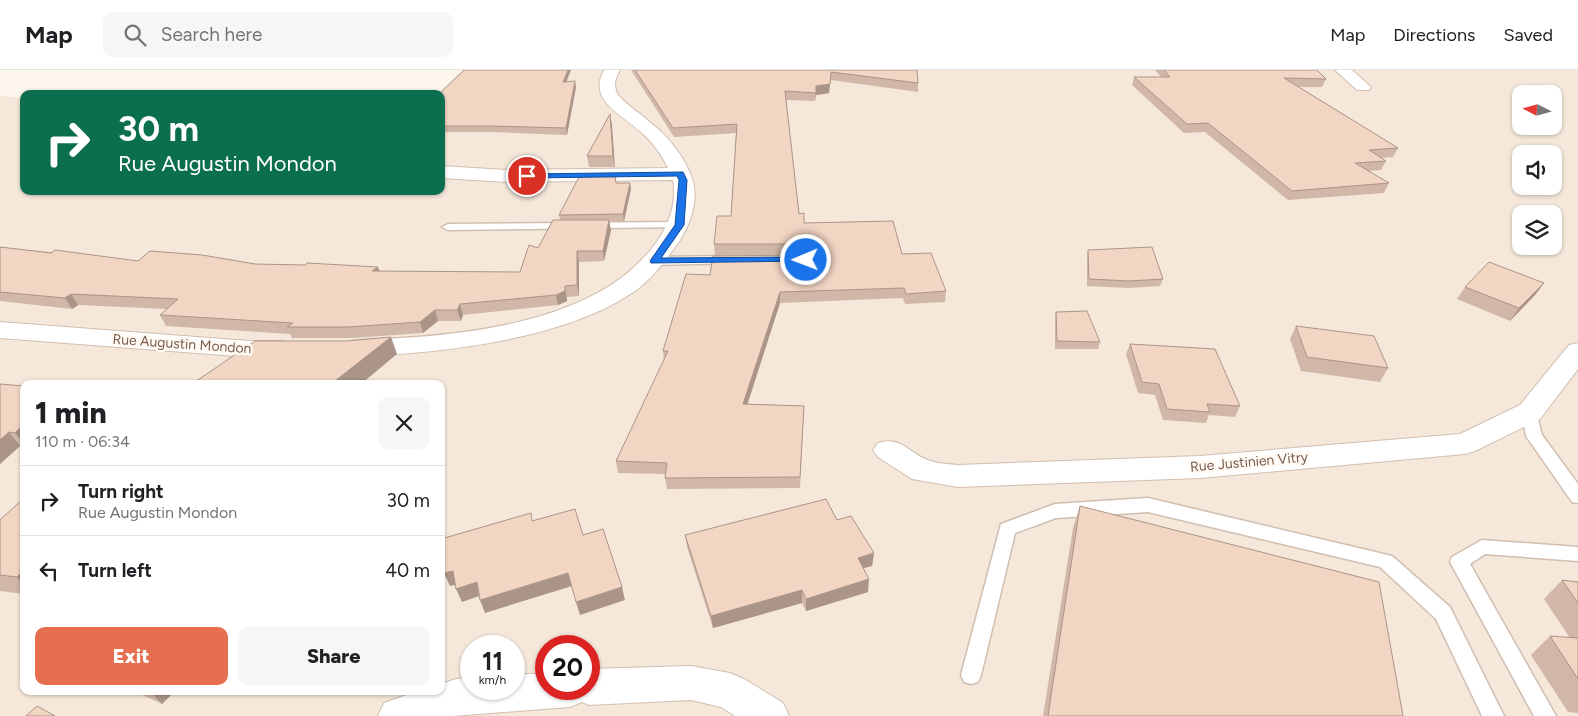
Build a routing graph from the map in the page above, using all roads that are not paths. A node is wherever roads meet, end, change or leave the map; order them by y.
1 (612, 70) edge
2 (1343, 70) edge
3 (1363, 87) dead end
4 (445, 172) edge
5 (680, 174) junction
6 (679, 225) junction
7 (448, 227) dead end
8 (740, 260) edge
9 (654, 261) junction
10 (0, 330) edge
11 (305, 348) edge
12 (334, 348) edge
13 (249, 349) junction
14 (1578, 350) edge
15 (220, 369) edge
16 (1530, 412) junction
17 (888, 450) dead end
18 (1578, 497) edge
19 (1578, 554) edge
20 (971, 675) dead end
21 (600, 687) edge
22 (535, 691) edge
23 (398, 716) edge
24 (769, 716) edge
25 (1493, 716) edge
26 (1545, 716) edge

1 - 5 street
2 - 3 street
4 - 5 street
5 - 6 street
6 - 7 lane
6 - 9 street
8 - 9 lane
9 - 12 street
10 - 13 street, Rue Augustin Mondon
11 - 13 street, Rue Augustin Mondon
13 - 15 street
14 - 16 street, Rue Justinien Vitry
16 - 17 street, Rue Justinien Vitry
16 - 18 lane
19 - 26 lane
20 - 25 lane
21 - 24 street
22 - 23 street

